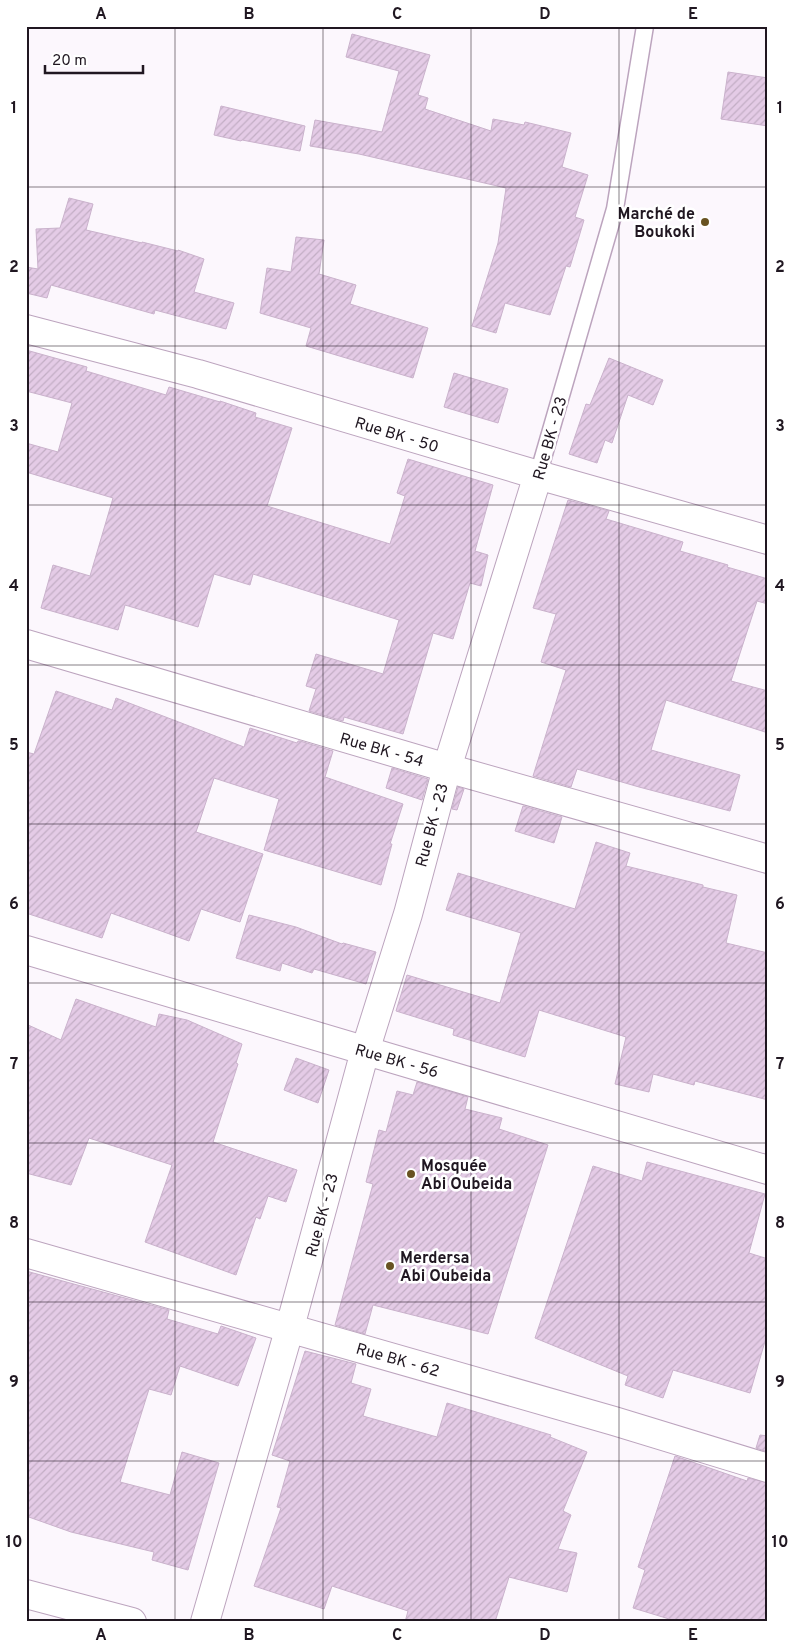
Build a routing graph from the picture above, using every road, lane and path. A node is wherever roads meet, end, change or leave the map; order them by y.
1 (645, 26) edge
2 (26, 329) edge
3 (538, 475) junction
4 (768, 540) edge
5 (26, 644) edge
6 (447, 768) junction
7 (768, 859) edge
8 (26, 950) edge
9 (365, 1051) junction
10 (768, 1170) edge
11 (26, 1253) edge
12 (290, 1328) junction
13 (768, 1468) edge
14 (26, 1594) edge
15 (132, 1622) edge
16 (205, 1622) edge

1 - 3 lane, Rue BK - 23
2 - 3 street, Rue BK - 50
3 - 4 street, Rue BK - 50
3 - 6 street, Rue BK - 23
5 - 6 street, Rue BK - 54
6 - 7 street, Rue BK - 54
6 - 9 street, Rue BK - 23
8 - 9 street, Rue BK - 56
9 - 10 street, Rue BK - 56
9 - 12 street, Rue BK - 23
11 - 12 street, Rue BK - 62
12 - 13 street, Rue BK - 62
12 - 16 street, Rue BK - 23
14 - 15 street

